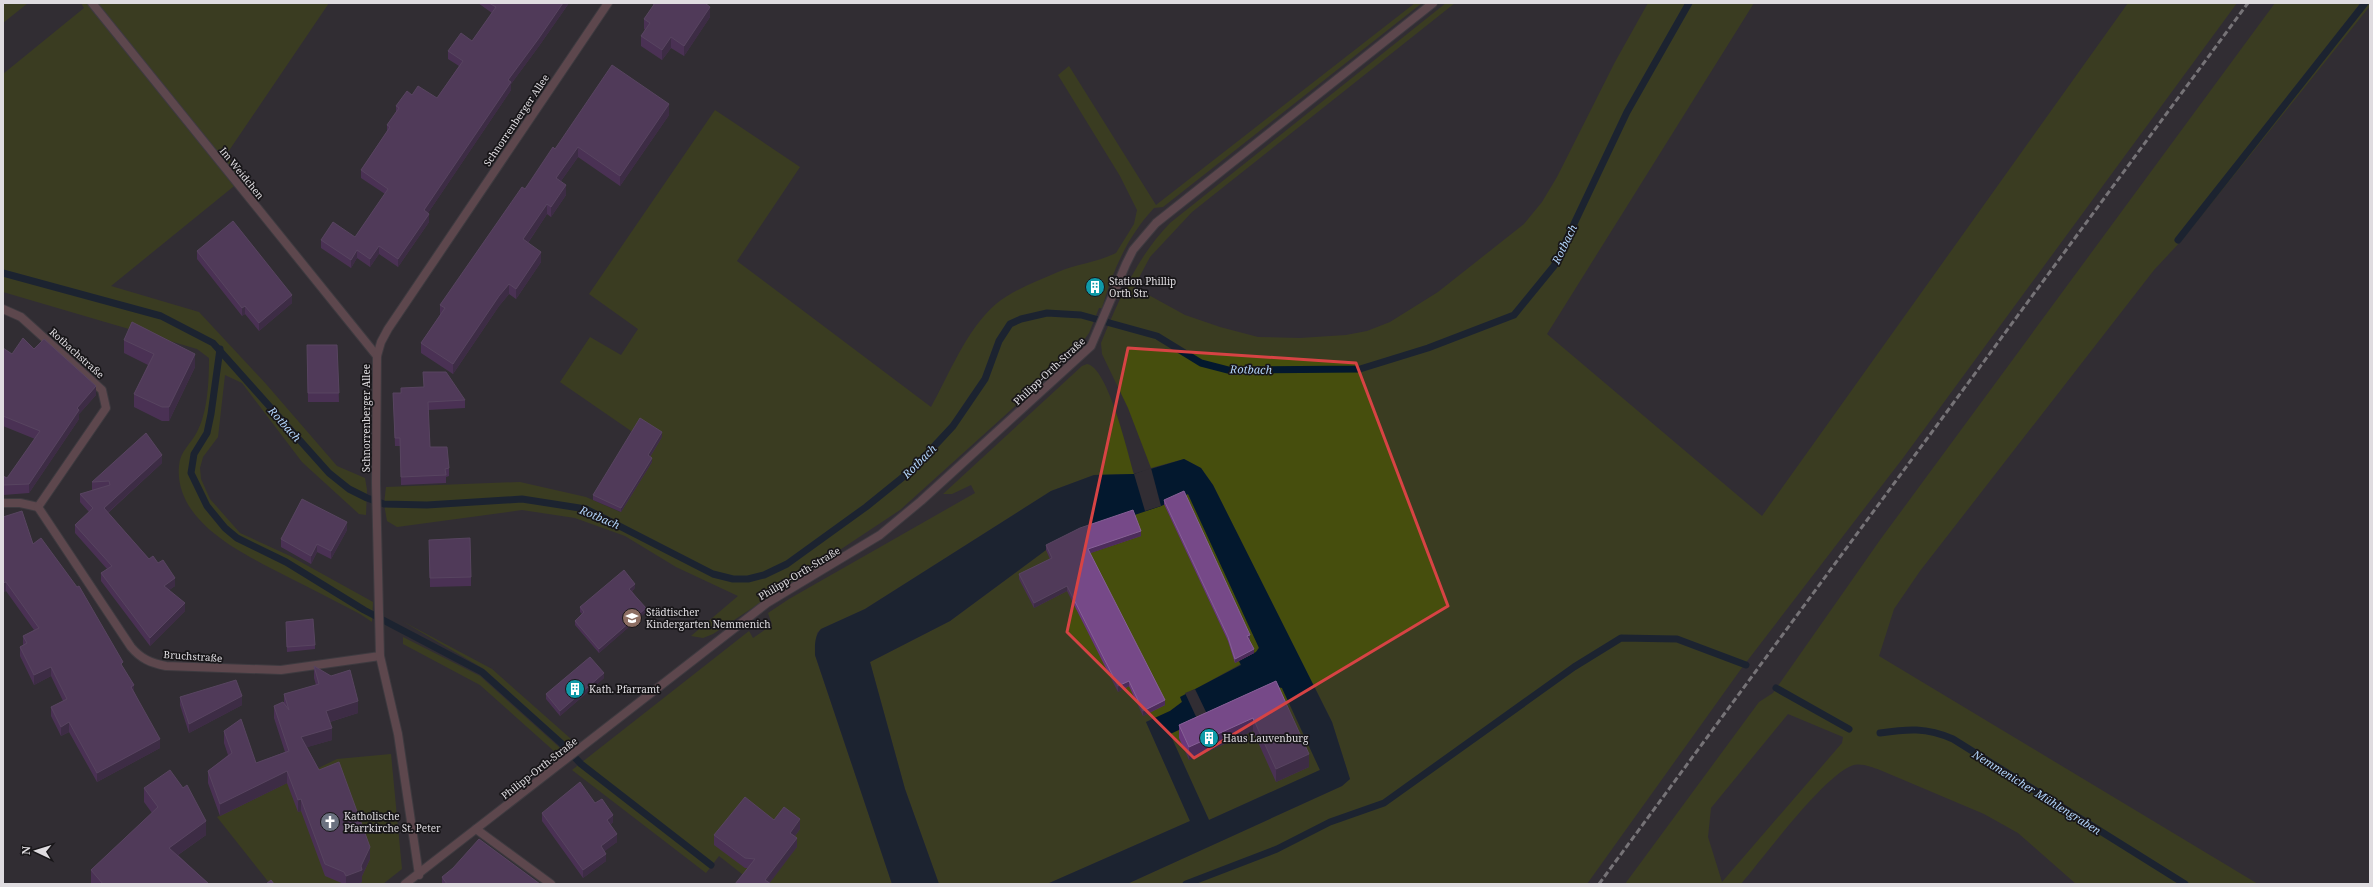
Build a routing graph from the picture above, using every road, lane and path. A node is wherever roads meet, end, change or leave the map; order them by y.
1 (92, 3) edge
2 (608, 3) edge
3 (1433, 3) edge
4 (3, 309) edge
5 (377, 356) junction
6 (3, 504) edge
7 (38, 507) junction
8 (380, 656) junction
9 (476, 830) junction
10 (419, 874) junction
11 (405, 884) edge
12 (551, 884) edge

1 - 5 street, Im Weidchen
2 - 5 street, Schnorrenberger Allee
3 - 9 street, Philipp-Orth-Straße
4 - 7 street, Rotbachstraße
5 - 8 street, Schnorrenberger Allee
6 - 7 street
7 - 8 street, Bruchstraße
8 - 10 street, Schnorrenberger Allee
9 - 10 street, Philipp-Orth-Straße
9 - 12 street
10 - 11 street, Philipp-Orth-Straße

